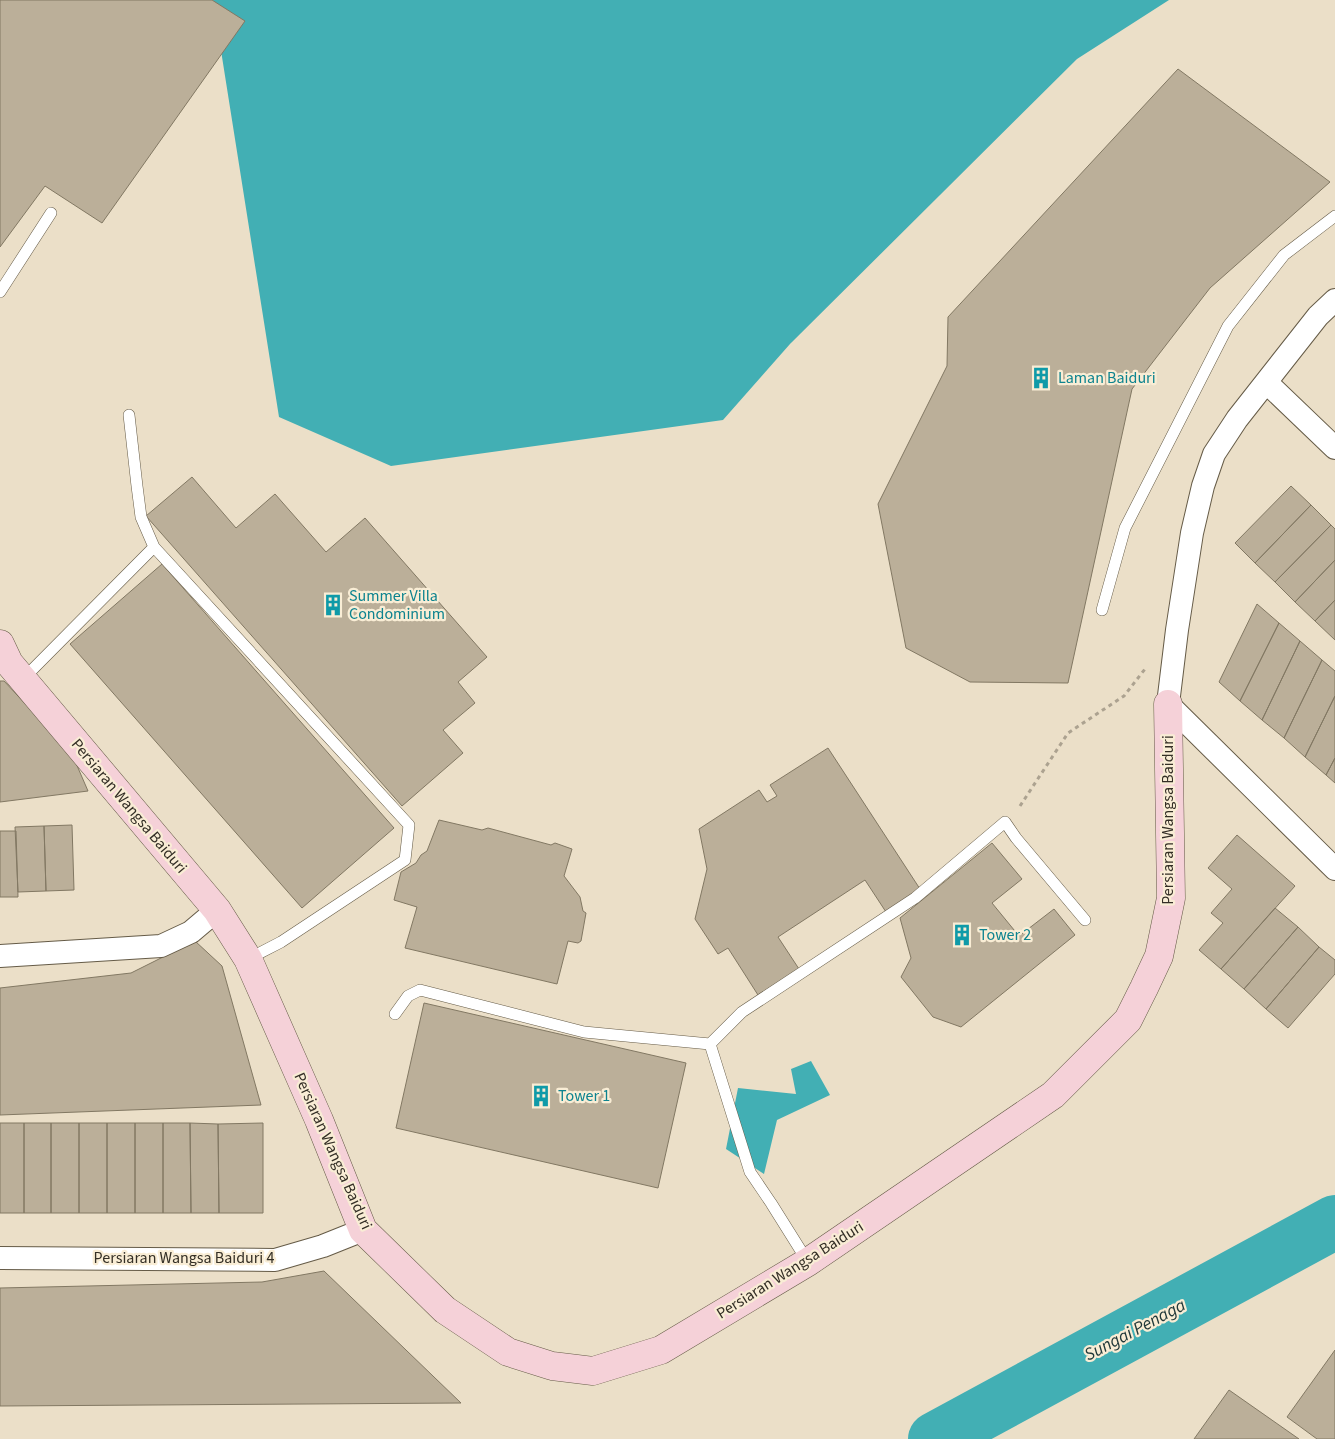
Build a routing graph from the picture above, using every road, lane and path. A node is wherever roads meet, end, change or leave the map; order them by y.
1 (51, 213) dead end
2 (1335, 216) edge
3 (0, 292) edge
4 (1335, 300) edge
5 (1266, 382) junction
6 (130, 415) dead end
7 (1335, 448) edge
8 (154, 547) junction
9 (1102, 610) dead end
10 (8, 662) edge
11 (1147, 666) dead end
12 (1168, 704) junction
13 (1005, 822) junction
14 (1335, 869) edge
15 (217, 910) junction
16 (1085, 920) dead end
17 (0, 956) edge
18 (248, 959) junction
19 (395, 1014) dead end
20 (710, 1044) junction
21 (363, 1230) junction
22 (0, 1258) edge
23 (808, 1262) junction

1 - 3 lane
2 - 9 lane
4 - 5 street, Persiaran Wangsa Baiduri
5 - 7 street
5 - 12 street, Persiaran Wangsa Baiduri
6 - 8 lane
8 - 10 lane
8 - 18 lane
10 - 15 street, Persiaran Wangsa Baiduri
11 - 13 path
12 - 14 street
12 - 23 street, Persiaran Wangsa Baiduri
13 - 16 lane
13 - 20 lane
15 - 17 street
15 - 18 street, Persiaran Wangsa Baiduri
18 - 21 street, Persiaran Wangsa Baiduri
19 - 20 lane
20 - 23 lane
21 - 22 street, Persiaran Wangsa Baiduri 4
21 - 23 street, Persiaran Wangsa Baiduri

